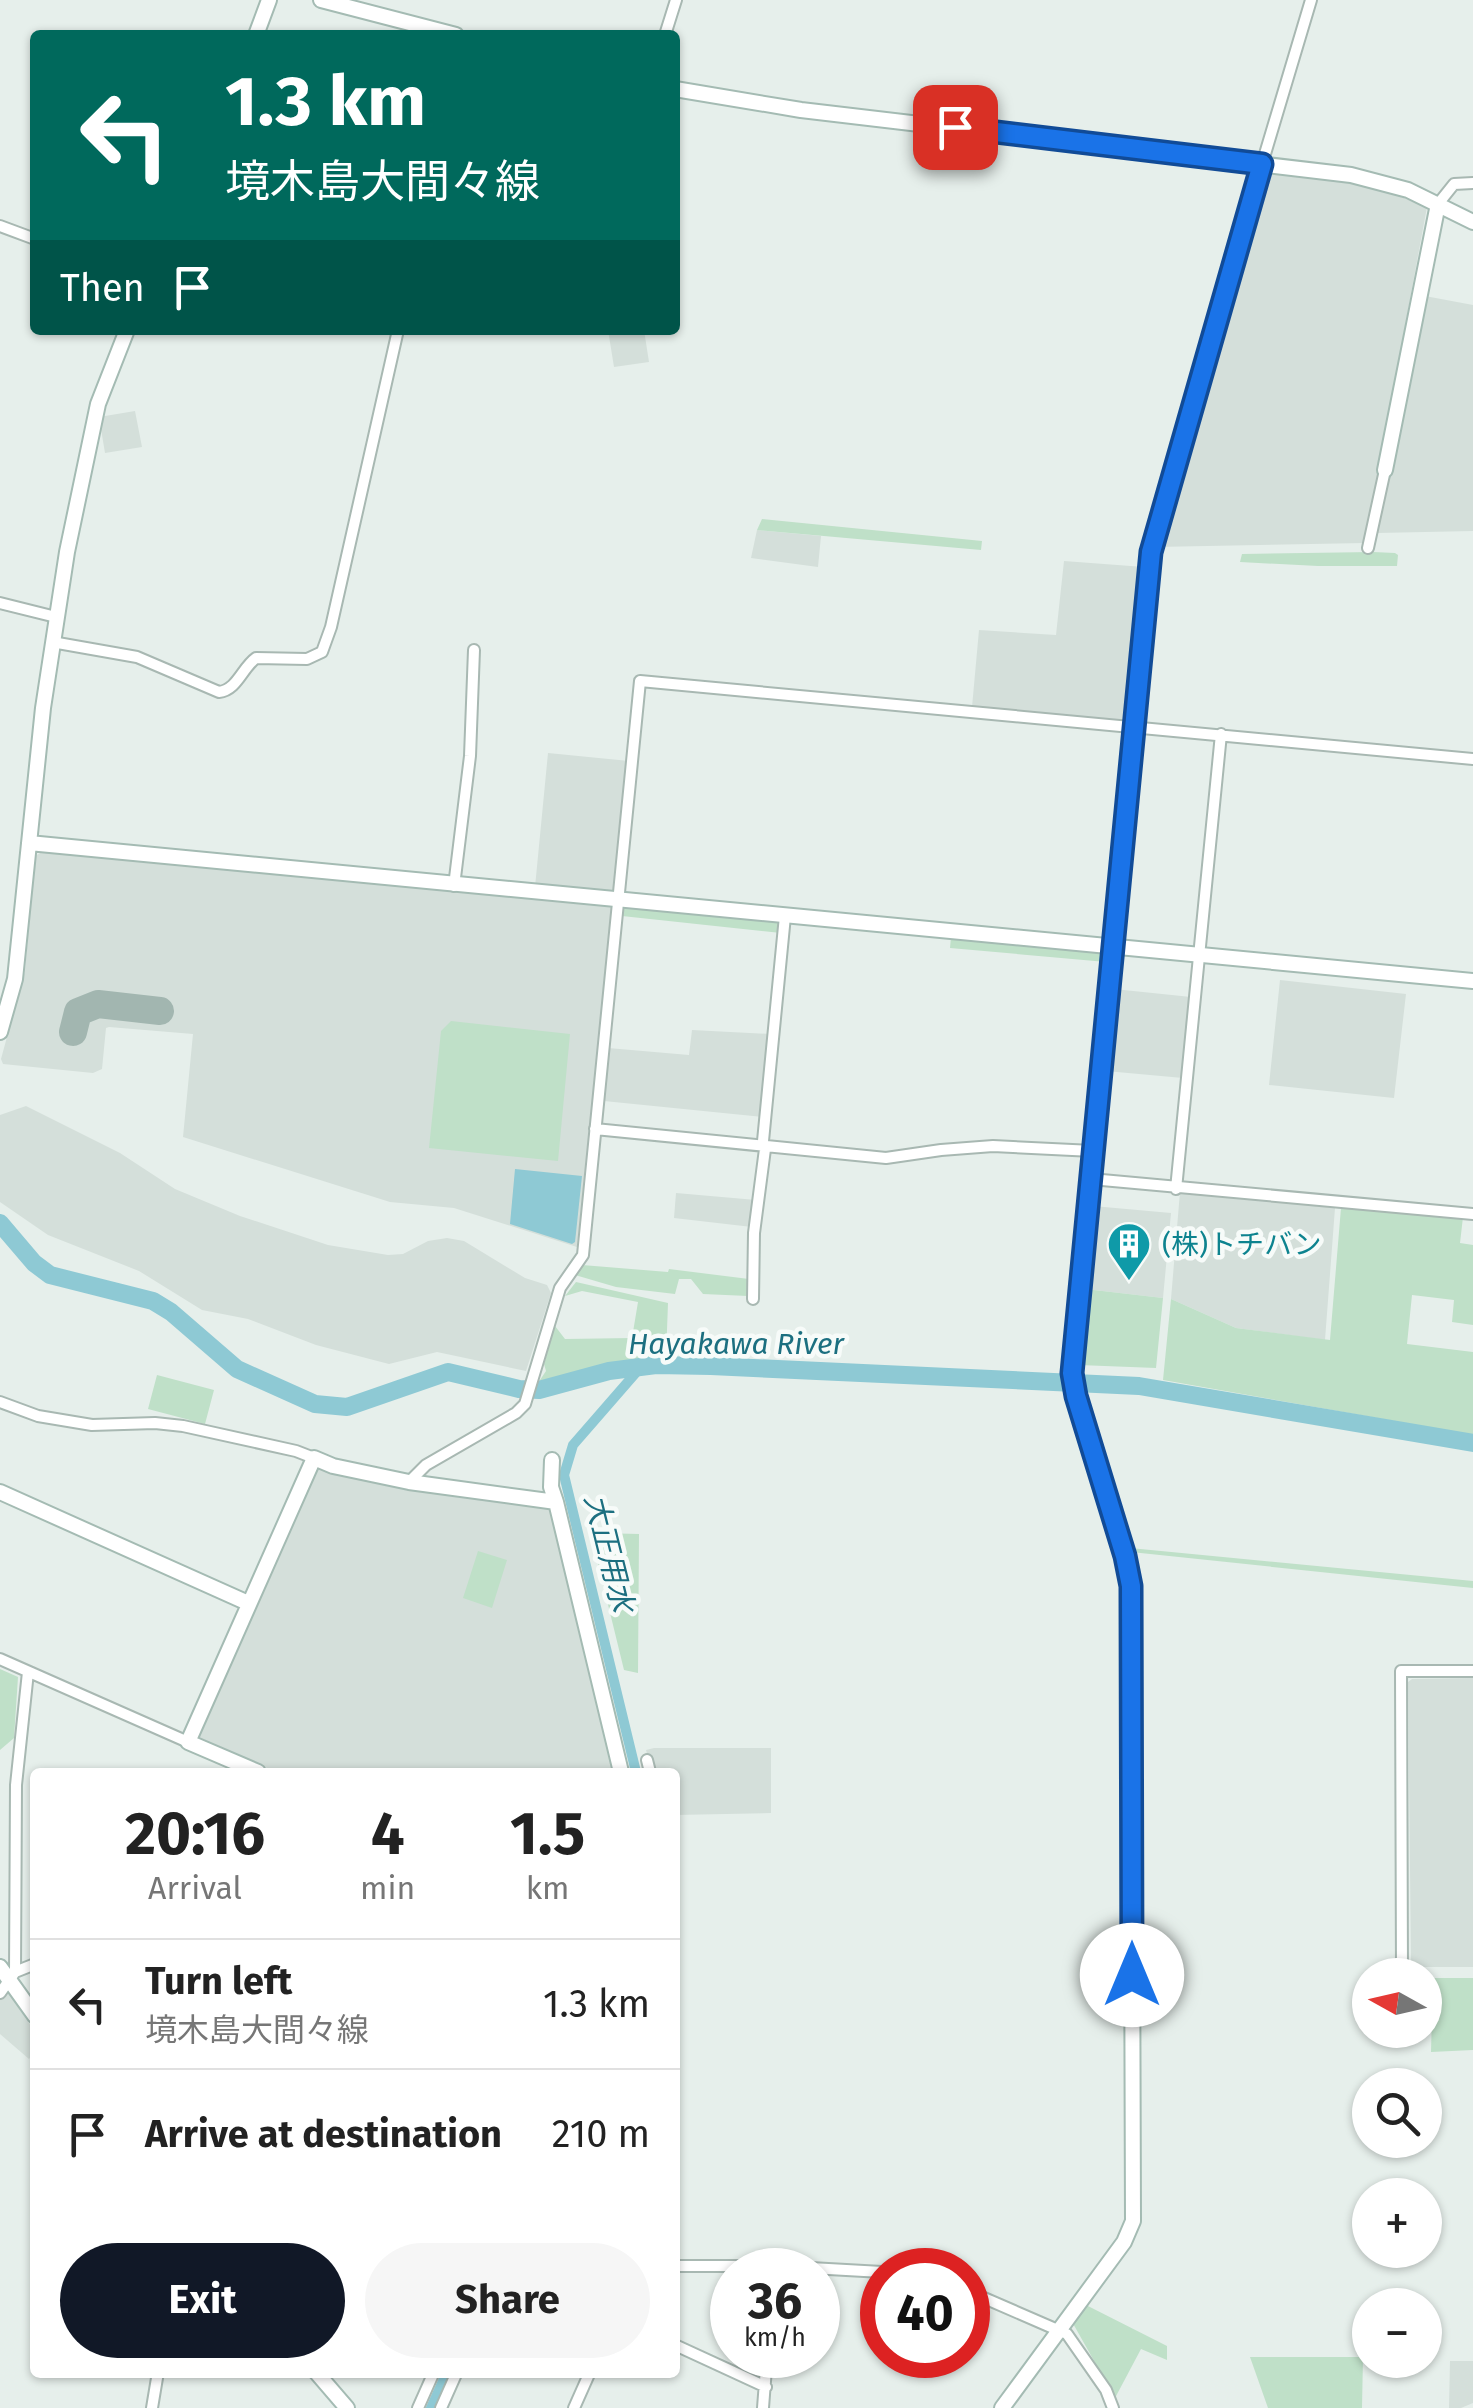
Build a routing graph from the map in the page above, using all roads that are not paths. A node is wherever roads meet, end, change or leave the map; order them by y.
1 (269, 0) edge
2 (321, 0) edge
3 (676, 0) edge
4 (1311, 0) edge
5 (258, 30) edge
6 (437, 30) edge
7 (667, 30) edge
8 (680, 89) edge
9 (1262, 164) junction
10 (1473, 183) edge
11 (1438, 204) junction
12 (1473, 222) edge
13 (0, 226) edge
14 (30, 237) edge
15 (125, 335) edge
16 (397, 335) edge
17 (1385, 470) joint
18 (1368, 548) dead end
19 (0, 603) edge
20 (56, 617) junction
21 (52, 642) junction
22 (474, 650) dead end
23 (1134, 728) junction
24 (1221, 734) junction
25 (1473, 759) edge
26 (29, 844) junction
27 (454, 886) junction
28 (618, 900) junction
29 (785, 916) junction
30 (1113, 948) junction
31 (1198, 956) junction
32 (1473, 982) edge
33 (0, 1032) edge
34 (595, 1129) junction
35 (764, 1145) junction
36 (1094, 1152) junction
37 (1090, 1179) junction
38 (1176, 1189) junction
39 (1473, 1214) edge
40 (752, 1299) dead end
41 (0, 1402) edge
42 (314, 1458) junction
43 (552, 1460) dead end
44 (408, 1482) junction
45 (0, 1492) edge
46 (556, 1502) junction
47 (248, 1603) junction
48 (0, 1660) edge
49 (1473, 1671) edge
50 (28, 1672) junction
51 (188, 1742) junction
52 (249, 1768) edge
53 (621, 1768) edge
54 (1402, 1958) edge
55 (8, 1972) edge
56 (0, 1993) edge
57 (30, 2008) edge
58 (680, 2266) edge
59 (710, 2267) edge
60 (990, 2300) edge
61 (1060, 2330) junction
62 (680, 2347) edge
63 (157, 2378) edge
64 (321, 2378) edge
65 (431, 2378) edge
66 (454, 2378) edge
67 (587, 2378) edge
68 (766, 2378) edge
69 (766, 2387) junction
70 (152, 2408) edge
71 (348, 2408) edge
72 (418, 2408) edge
73 (441, 2408) edge
74 (574, 2408) edge
75 (763, 2408) edge
76 (1002, 2408) edge
77 (1113, 2408) edge

1 - 5 street
2 - 6 street
3 - 7 street
4 - 9 street
8 - 9 street
9 - 11 street
9 - 23 street
10 - 11 street
11 - 12 street
11 - 17 street
13 - 14 street
15 - 20 street
16 - 21 street
17 - 18 street
19 - 20 street
20 - 21 street
21 - 26 street
22 - 27 street
23 - 24 street
23 - 28 street
23 - 30 street
24 - 25 street
24 - 31 street
26 - 27 street
26 - 33 street
27 - 28 street
28 - 29 street
28 - 34 street
29 - 30 street
29 - 35 street
30 - 31 street
30 - 36 street
31 - 32 street
31 - 38 street
34 - 35 street
34 - 44 street
35 - 36 street
35 - 40 street
36 - 37 street
37 - 38 street
37 - 61 street
38 - 39 street
41 - 42 street
42 - 44 street
42 - 47 street
43 - 46 street
44 - 46 street
45 - 47 street
46 - 53 street
47 - 51 street
48 - 50 street
49 - 54 street
50 - 51 street
50 - 55 street
51 - 52 street
55 - 56 street
55 - 57 street
58 - 59 street
60 - 61 street
61 - 76 street
61 - 77 street
62 - 69 street
63 - 70 street
64 - 71 street
65 - 72 street
66 - 73 street
67 - 74 street
68 - 69 street
69 - 75 street

